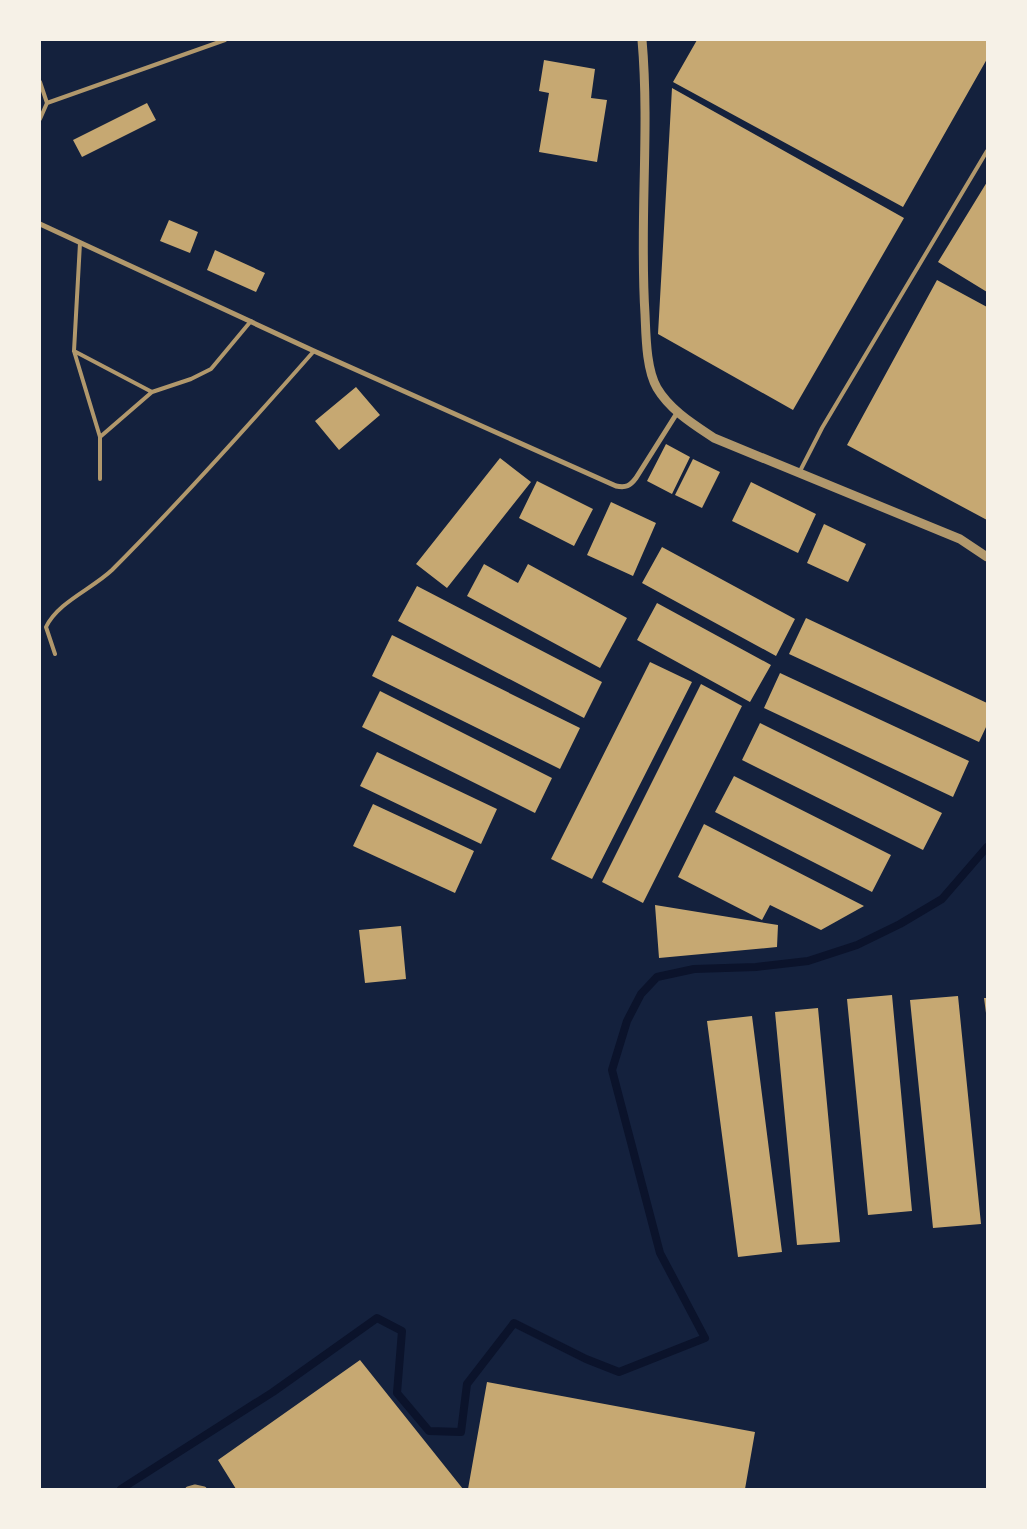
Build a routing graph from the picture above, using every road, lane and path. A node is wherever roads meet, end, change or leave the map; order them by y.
1 (224, 40) edge
2 (642, 40) edge
3 (40, 82) edge
4 (47, 103) junction
5 (40, 119) edge
6 (987, 151) edge
7 (40, 224) edge
8 (80, 243) junction
9 (251, 321) junction
10 (74, 351) junction
11 (314, 351) junction
12 (152, 392) junction
13 (677, 413) junction
14 (100, 437) junction
15 (799, 474) junction
16 (100, 478) dead end
17 (987, 557) edge
18 (55, 654) dead end
19 (188, 1489) edge
20 (204, 1489) edge

1 - 4 lane
2 - 13 street
3 - 4 lane
4 - 5 lane
6 - 15 lane
7 - 8 street
8 - 9 street
8 - 10 lane
9 - 11 street
9 - 12 lane
10 - 12 lane
10 - 14 lane
11 - 13 street
11 - 18 lane
12 - 14 lane
13 - 15 street
14 - 16 lane
15 - 17 street
19 - 20 street

